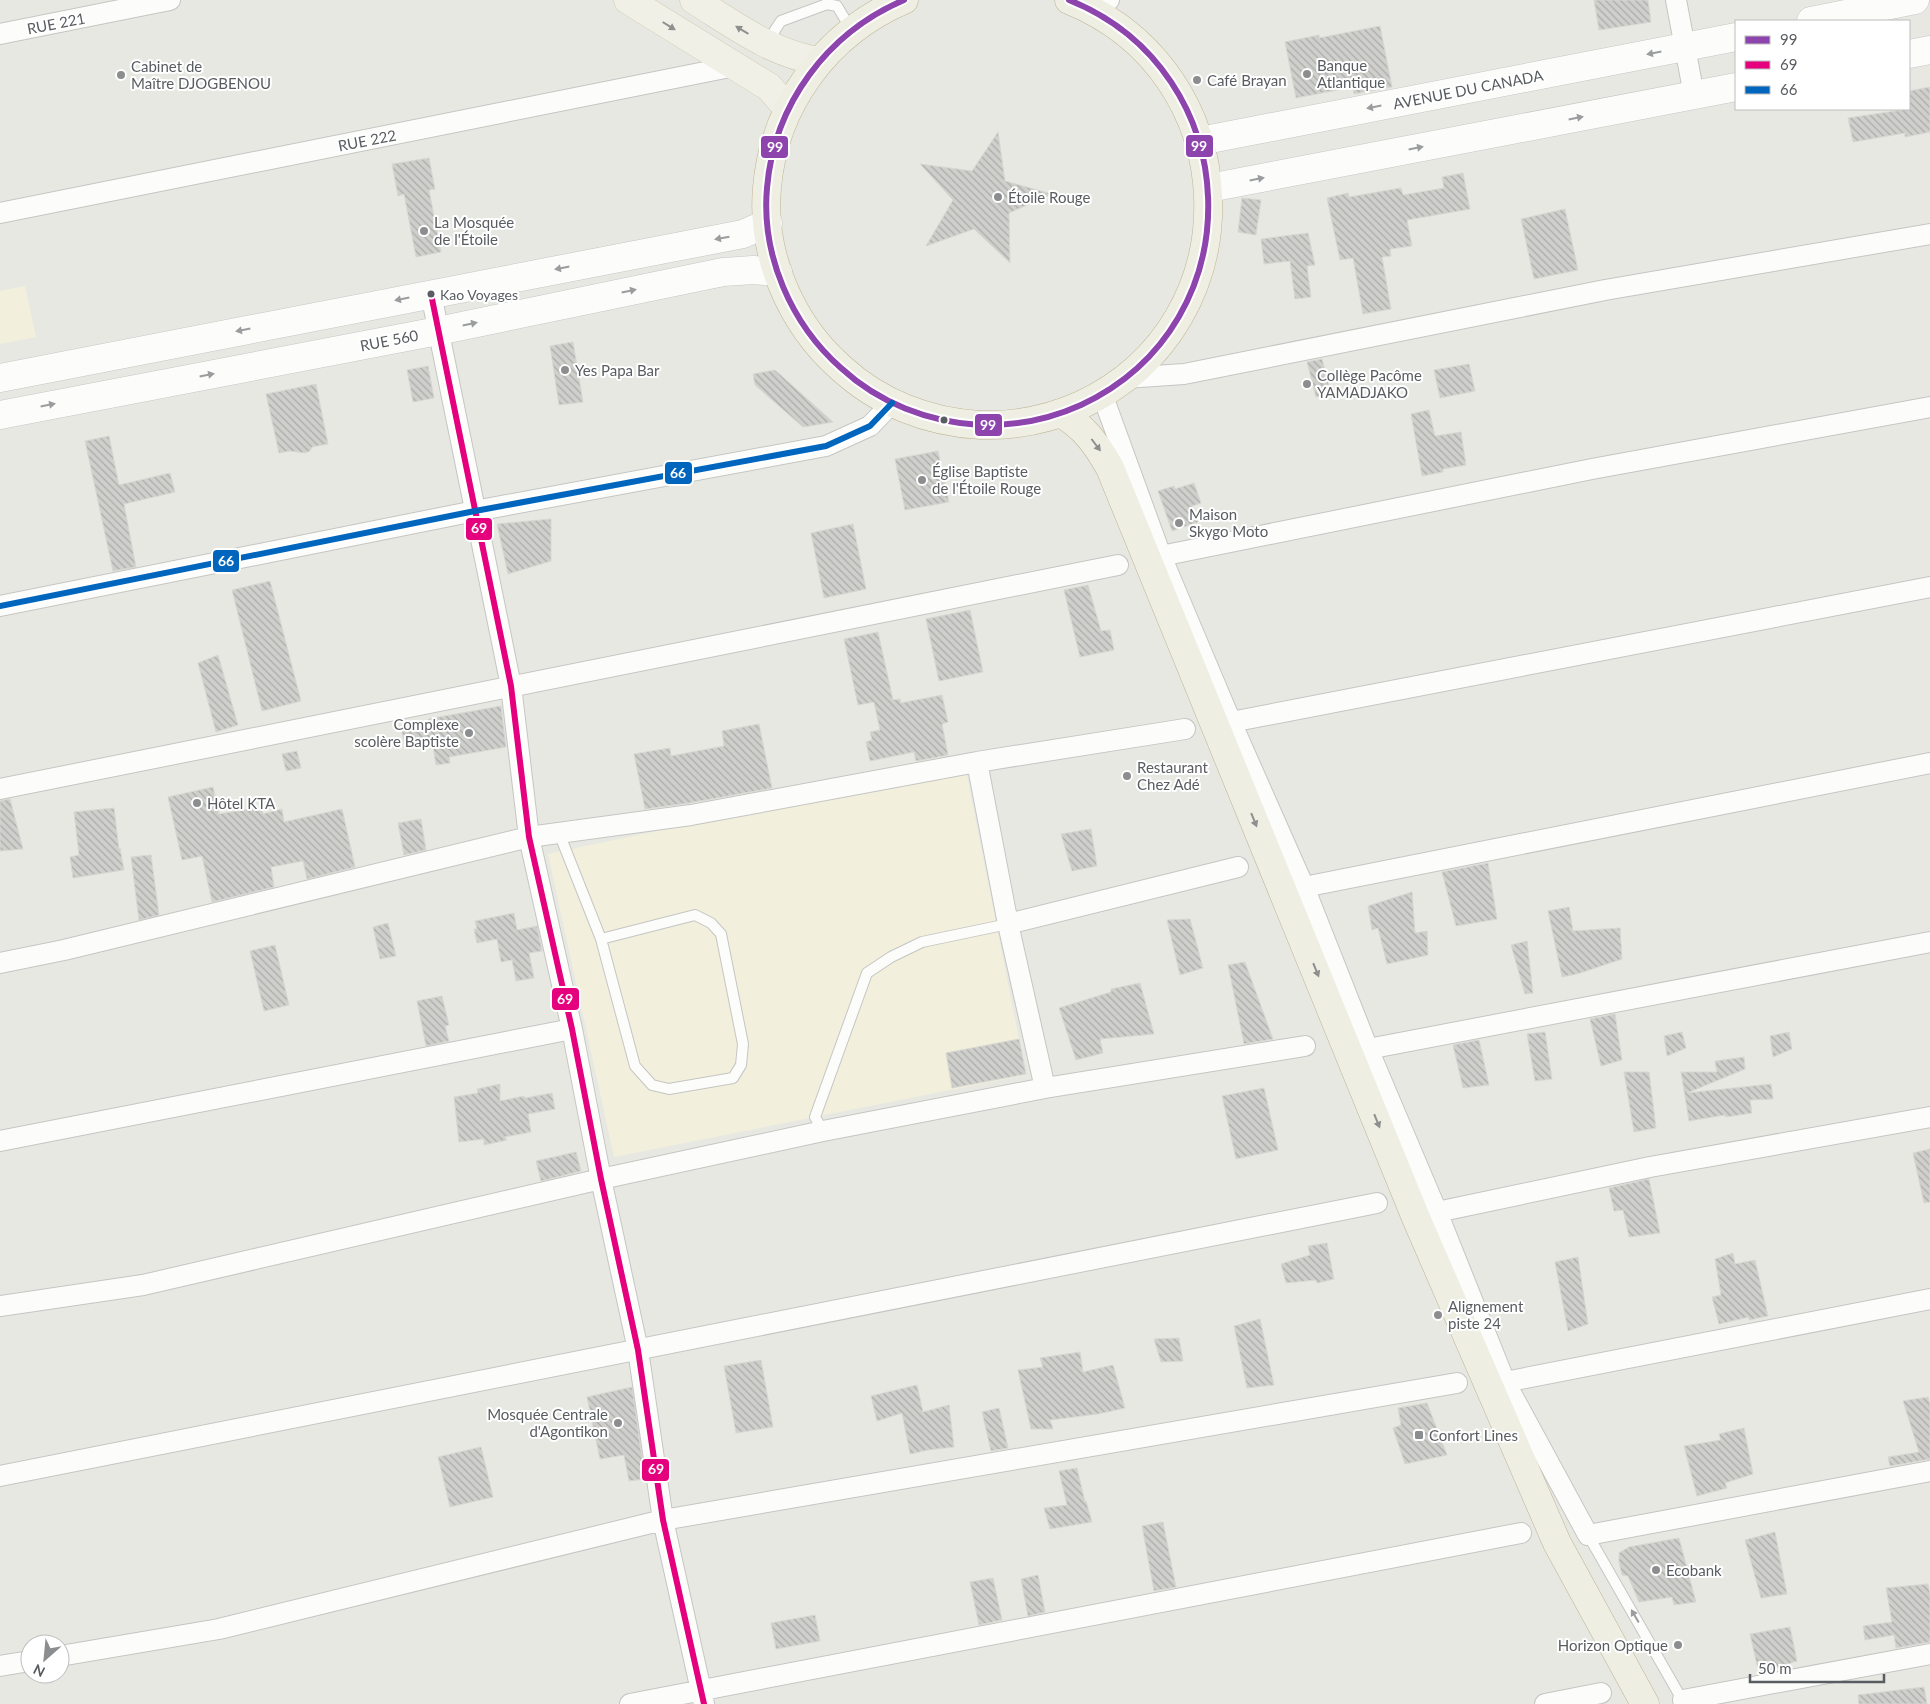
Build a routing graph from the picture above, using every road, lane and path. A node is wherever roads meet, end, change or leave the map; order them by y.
1 (170, 0) edge
2 (628, 0) edge
3 (694, 0) edge
4 (904, 0) edge
5 (1069, 0) edge
6 (1676, 0) edge
7 (1915, 0) edge
8 (1102, 6) edge
9 (864, 16) edge
10 (1816, 20) edge
11 (0, 34) edge
12 (1735, 37) edge
13 (768, 46) junction
14 (1685, 47) junction
15 (1930, 50) edge
16 (1910, 54) edge
17 (819, 61) junction
18 (735, 66) junction
19 (1735, 87) edge
20 (1694, 94) junction
21 (788, 109) junction
22 (1200, 141) junction
23 (1209, 188) junction
24 (0, 213) edge
25 (768, 224) junction
26 (1930, 234) edge
27 (778, 272) junction
28 (431, 294) junction
29 (438, 331) junction
30 (0, 378) edge
31 (1125, 378) junction
32 (1102, 394) junction
33 (892, 403) junction
34 (1930, 407) edge
35 (1060, 413) junction
36 (0, 415) edge
37 (475, 511) junction
38 (1161, 556) junction
39 (1118, 565) dead end
40 (1930, 587) edge
41 (0, 606) edge
42 (511, 686) junction
43 (1231, 722) junction
44 (1185, 730) dead end
45 (977, 762) junction
46 (1930, 762) edge
47 (0, 789) edge
48 (559, 833) junction
49 (528, 837) junction
50 (1238, 867) dead end
51 (1304, 887) junction
52 (1008, 924) junction
53 (601, 939) junction
54 (1930, 942) edge
55 (0, 963) edge
56 (572, 1029) junction
57 (1306, 1046) dead end
58 (1368, 1049) junction
59 (1045, 1088) junction
60 (1930, 1117) edge
61 (823, 1131) junction
62 (0, 1141) edge
63 (600, 1179) junction
64 (1377, 1203) dead end
65 (1437, 1212) junction
66 (1930, 1299) edge
67 (0, 1306) edge
68 (638, 1350) junction
69 (1505, 1382) junction
70 (1457, 1383) dead end
71 (1930, 1471) edge
72 (0, 1476) edge
73 (663, 1520) junction
74 (1520, 1532) dead end
75 (1588, 1535) junction
76 (70, 1654) edge
77 (1930, 1654) edge
78 (20, 1663) edge
79 (0, 1666) edge
80 (1601, 1693) dead end
81 (702, 1697) edge
82 (1684, 1702) edge
83 (630, 1704) edge
84 (1545, 1704) edge
85 (1646, 1704) edge

1 - 11 street, RUE 221
2 -> 18 main road
13 -> 3 main road
4 - 9 highway
5 - 8 highway
6 - 14 street
7 - 10 main road
8 - 22 highway
9 - 13 lane
9 - 17 highway
12 - 14 main road, AVENUE DU CANADA
13 - 17 main road
14 - 20 street
14 -> 22 main road, AVENUE DU CANADA
15 - 16 main road
17 - 21 highway
18 - 21 main road
18 - 24 street, RUE 222
19 - 20 main road
23 -> 20 main road
21 - 25 highway
22 - 23 highway
23 - 31 highway
25 - 27 highway
25 -> 28 main road
26 - 31 street
29 -> 27 main road, RUE 560
27 - 33 highway
28 - 29 street
28 -> 30 main road
36 -> 29 main road, RUE 560
29 - 37 street
31 - 32 highway
32 - 35 highway
32 - 38 street
33 - 35 highway
33 - 37 street
34 - 38 street
35 -> 85 highway
37 - 41 street
37 - 42 street
38 - 43 street
39 - 42 street
40 - 43 street
42 - 47 street
42 - 49 street
43 - 51 street
44 - 45 street
45 - 48 street
45 - 52 street
46 - 51 street
48 - 49 street
48 - 53 lane
49 - 55 street
49 - 56 street
50 - 52 street
51 - 58 street
52 - 59 street
52 - 61 lane
53 - 53 lane
54 - 58 street
56 - 62 street
56 - 63 street
57 - 59 street
58 - 65 street
59 - 61 street
60 - 65 street
61 - 63 street
63 - 67 street
63 - 68 street
64 - 68 street
65 - 69 street
66 - 69 street
68 - 72 street
68 - 73 street
69 - 75 street
70 - 73 street
71 - 75 street
73 - 76 street
73 - 81 street
74 - 81 street
82 -> 75 lane
77 - 82 street
78 - 79 street
80 - 84 street
81 - 83 street

